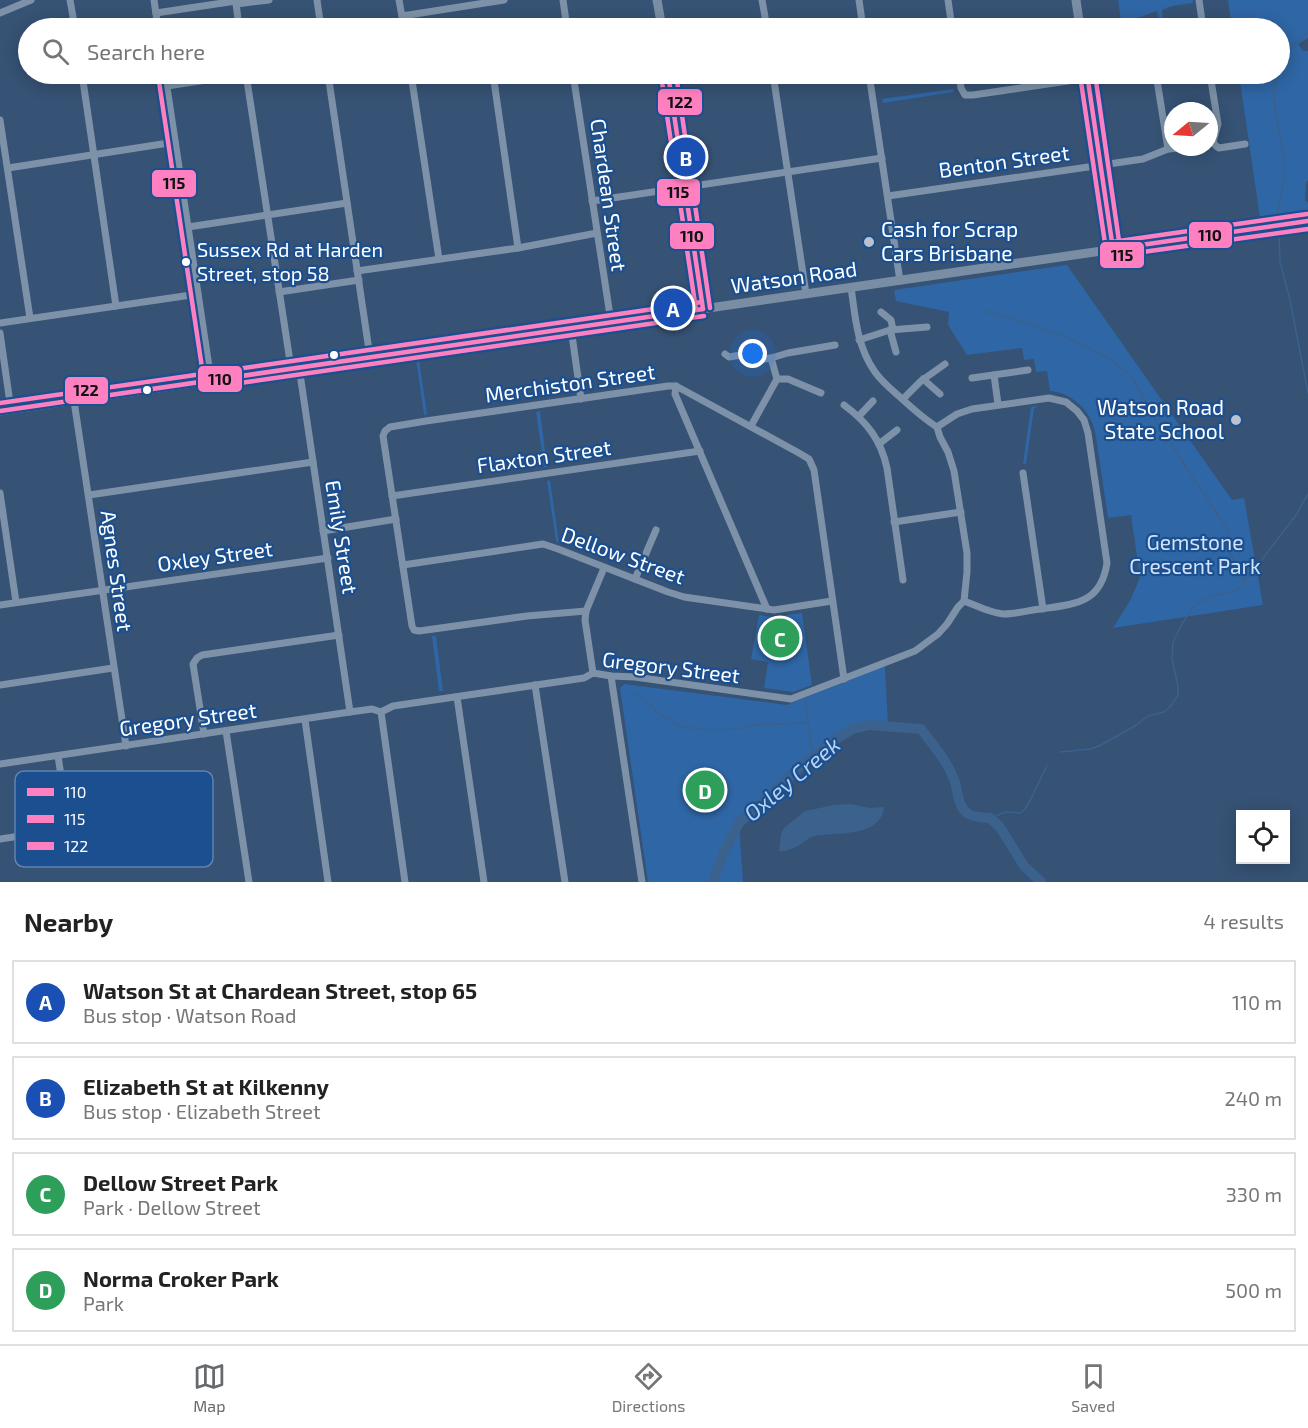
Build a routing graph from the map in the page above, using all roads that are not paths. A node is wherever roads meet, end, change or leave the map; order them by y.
1 (31, 0) edge
2 (70, 0) edge
3 (154, 0) edge
4 (268, 0) edge
5 (317, 0) edge
6 (399, 0) edge
7 (504, 0) edge
8 (563, 0) edge
9 (657, 0) edge
10 (762, 0) edge
11 (859, 0) edge
12 (948, 0) edge
13 (1076, 0) edge
14 (1199, 0) edge
15 (236, 2) edge
16 (0, 13) edge
17 (156, 13) junction
18 (402, 16) joint
19 (73, 18) edge
20 (157, 18) edge
21 (238, 18) edge
22 (320, 18) edge
23 (566, 18) edge
24 (660, 18) edge
25 (765, 18) edge
26 (862, 18) edge
27 (951, 18) edge
28 (1079, 18) edge
29 (1202, 18) edge
30 (84, 84) edge
31 (180, 84) edge
32 (248, 84) edge
33 (329, 84) edge
34 (413, 84) edge
35 (494, 84) edge
36 (574, 84) edge
37 (670, 84) edge
38 (775, 84) edge
39 (871, 84) edge
40 (960, 84) edge
41 (1039, 84) edge
42 (1088, 84) edge
43 (1158, 84) edge
44 (1212, 84) edge
45 (167, 86) joint
46 (1214, 102) edge
47 (0, 120) edge
48 (1164, 125) edge
49 (1, 135) edge
50 (175, 142) junction
51 (1245, 144) dead end
52 (1218, 147) edge
53 (1164, 151) edge
54 (94, 154) junction
55 (882, 158) junction
56 (1101, 165) junction
57 (8, 168) junction
58 (788, 172) junction
59 (685, 187) junction
60 (888, 196) junction
61 (592, 201) junction
62 (347, 203) junction
63 (268, 216) junction
64 (1308, 221) edge
65 (188, 227) junction
66 (597, 233) junction
67 (519, 248) junction
68 (1113, 249) junction
69 (439, 259) junction
70 (357, 271) junction
71 (359, 280) junction
72 (900, 280) junction
73 (851, 287) junction
74 (279, 292) junction
75 (198, 294) junction
76 (806, 294) junction
77 (116, 306) junction
78 (703, 309) junction
79 (881, 312) dead end
80 (30, 318) junction
81 (0, 322) edge
82 (611, 322) junction
83 (927, 327) dead end
84 (571, 328) junction
85 (892, 330) junction
86 (0, 333) edge
87 (859, 340) junction
88 (835, 345) dead end
89 (896, 352) dead end
90 (725, 354) dead end
91 (370, 357) junction
92 (771, 358) junction
93 (945, 364) dead end
94 (295, 368) junction
95 (1028, 370) dead end
96 (994, 375) junction
97 (972, 378) dead end
98 (777, 379) junction
99 (923, 379) junction
100 (211, 380) junction
101 (676, 386) junction
102 (821, 393) dead end
103 (940, 394) dead end
104 (581, 399) junction
105 (903, 399) junction
106 (74, 400) junction
107 (873, 401) dead end
108 (998, 404) junction
109 (844, 405) dead end
110 (11, 410) junction
111 (0, 411) edge
112 (859, 416) junction
113 (751, 426) junction
114 (937, 428) junction
115 (897, 430) dead end
116 (879, 444) junction
117 (700, 451) junction
118 (313, 462) junction
119 (1023, 474) dead end
120 (0, 494) edge
121 (88, 495) junction
122 (392, 496) junction
123 (961, 512) junction
124 (396, 519) junction
125 (894, 522) junction
126 (656, 530) dead end
127 (323, 531) junction
128 (328, 558) junction
129 (403, 565) junction
130 (604, 568) junction
131 (636, 579) junction
132 (903, 580) dead end
133 (102, 590) junction
134 (832, 601) junction
135 (964, 601) junction
136 (16, 602) junction
137 (0, 605) edge
138 (767, 609) junction
139 (1043, 609) junction
140 (586, 611) junction
141 (339, 635) junction
142 (114, 668) junction
143 (593, 673) junction
144 (611, 676) junction
145 (844, 679) junction
146 (0, 685) edge
147 (535, 685) junction
148 (457, 697) junction
149 (351, 712) junction
150 (381, 712) junction
151 (305, 720) junction
152 (226, 731) junction
153 (204, 734) junction
154 (126, 746) junction
155 (58, 756) junction
156 (0, 765) edge
157 (60, 771) edge
158 (15, 837) edge
159 (0, 839) edge
160 (249, 882) edge
161 (328, 882) edge
162 (405, 882) edge
163 (484, 882) edge
164 (565, 882) edge
165 (642, 882) edge

1 - 16 street
2 - 19 street
3 - 17 street
4 - 15 street
5 - 22 street
6 - 18 street
7 - 18 street
8 - 23 street
9 - 24 street
10 - 25 street
11 - 26 street
12 - 27 street
13 - 28 street
14 - 29 street
15 - 17 street
15 - 21 street
17 - 20 street
30 - 54 street
31 - 45 street
32 - 63 street, Emily Street
33 - 62 street
34 - 69 street
35 - 67 street
36 - 61 street, Chardean Street
37 - 59 street
38 - 58 street
39 - 55 street
40 - 41 street
42 - 56 street
43 - 48 street
44 - 46 street
45 - 50 street
47 - 49 street
49 - 57 street
50 - 54 street
50 - 65 street
51 - 52 street
53 - 56 street, Benton Street
54 - 57 street
54 - 77 street
55 - 58 street
55 - 60 street
56 - 60 street, Benton Street
56 - 68 street
57 - 80 street
58 - 59 street
58 - 76 street
59 - 61 street
59 - 78 street
60 - 72 street
61 - 66 street, Chardean Street
62 - 63 street
62 - 70 street
63 - 65 street
63 - 74 street, Emily Street
64 - 68 street, Watson Road
65 - 75 street
66 - 67 street
66 - 82 street, Chardean Street
67 - 69 street
68 - 72 street, Watson Road
69 - 70 street
70 - 71 street
71 - 74 street
71 - 91 street
72 - 73 street, Watson Road
73 - 76 street, Watson Road
73 - 87 street
74 - 94 street, Emily Street
75 - 77 street
75 - 100 street
76 - 78 street, Watson Road
77 - 80 street
78 - 82 street, Watson Road
79 - 85 street
80 - 81 street
82 - 84 street, Watson Road
83 - 85 street
84 - 91 street, Watson Road
84 - 104 street
85 - 87 street
85 - 89 street
86 - 110 street
87 - 105 street
88 - 92 street
90 - 92 street
91 - 94 street, Watson Road
92 - 98 street
93 - 99 street
94 - 100 street, Watson Road
94 - 118 street, Emily Street
95 - 96 street
96 - 97 street
96 - 108 street
98 - 102 street
98 - 113 street
99 - 103 street
99 - 105 street
100 - 106 street, Watson Road
101 - 104 street, Merchiston Street
101 - 113 street, Merchiston Street
101 - 117 street
104 - 122 street, Merchiston Street
105 - 114 street
106 - 110 street, Watson Road
106 - 121 street, Agnes Street
107 - 112 street
108 - 114 street
108 - 139 street
109 - 112 street
110 - 111 street, Watson Road
112 - 116 street
113 - 134 street, Merchiston Street
114 - 123 street
115 - 116 street
116 - 125 street
117 - 122 street, Flaxton Street
117 - 138 street
118 - 121 street
118 - 127 street, Emily Street
119 - 139 street
120 - 136 street
121 - 133 street, Agnes Street
122 - 124 street
123 - 125 street
123 - 135 street
124 - 127 street
124 - 129 street
125 - 132 street
126 - 131 street
127 - 128 street, Emily Street
128 - 133 street, Oxley Street
128 - 141 street, Emily Street
129 - 130 street, Dellow Street
129 - 140 street
130 - 131 street, Dellow Street
130 - 140 street
131 - 138 street, Dellow Street
133 - 136 street, Oxley Street
133 - 142 street, Agnes Street
134 - 138 street, Dellow Street
134 - 145 street, Merchiston Street
135 - 139 street
135 - 145 street, Gregory Street
136 - 137 street, Oxley Street
140 - 143 street
141 - 149 street, Emily Street
141 - 153 street
142 - 146 street
142 - 154 street, Agnes Street
143 - 144 street, Gregory Street
143 - 147 street, Gregory Street
144 - 145 street, Gregory Street
144 - 165 street
147 - 148 street, Gregory Street
147 - 164 street
148 - 150 street, Gregory Street
148 - 163 street
149 - 150 street, Gregory Street
149 - 151 street, Gregory Street
150 - 162 street
151 - 152 street, Gregory Street
151 - 161 street
152 - 153 street, Gregory Street
152 - 160 street
153 - 154 street, Gregory Street
154 - 155 street, Gregory Street
155 - 156 street, Gregory Street
155 - 157 street
158 - 159 street

